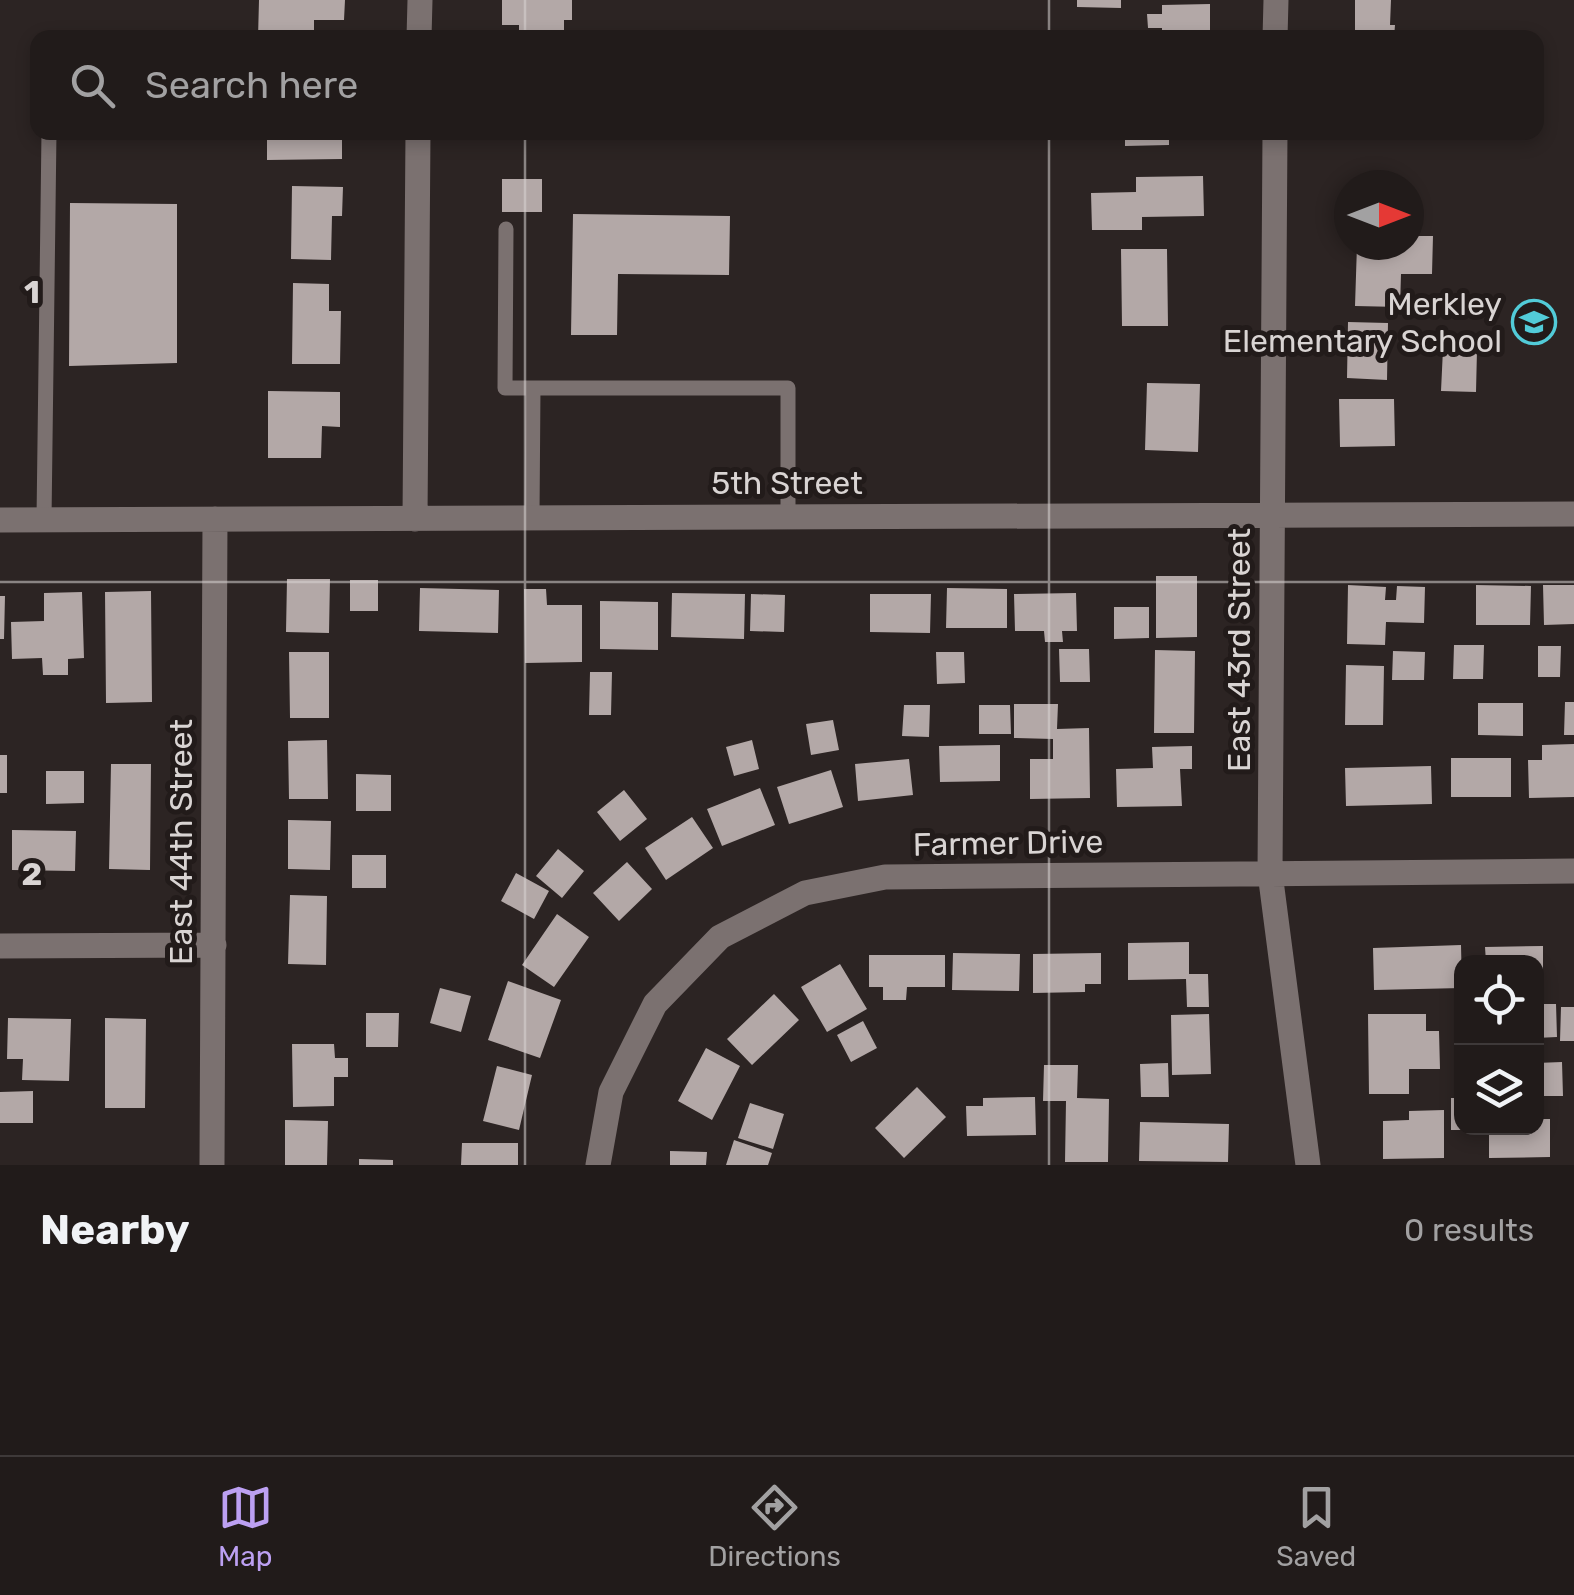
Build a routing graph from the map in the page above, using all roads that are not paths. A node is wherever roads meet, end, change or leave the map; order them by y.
1 (420, 0) edge
2 (1276, 0) edge
3 (419, 30) edge
4 (1275, 30) edge
5 (49, 140) edge
6 (418, 140) edge
7 (1275, 140) edge
8 (506, 229) dead end
9 (533, 388) junction
10 (1272, 512) junction
11 (1574, 514) edge
12 (788, 516) junction
13 (415, 518) junction
14 (532, 518) junction
15 (215, 519) junction
16 (0, 520) edge
17 (44, 520) junction
18 (1574, 872) edge
19 (1270, 873) junction
20 (214, 945) junction
21 (0, 946) edge
22 (212, 1165) edge
23 (598, 1165) edge
24 (1308, 1165) edge

1 - 3 street
2 - 4 street
5 - 17 lane
6 - 13 street
7 - 10 street, East 43rd Street
8 - 9 lane
9 - 12 lane
9 - 14 lane
10 - 11 street, 5th Street
10 - 12 street, 5th Street
10 - 19 street, East 43rd Street
12 - 14 street, 5th Street
13 - 14 street, 5th Street
13 - 15 street, 5th Street
15 - 17 street, 5th Street
15 - 20 street, East 44th Street
16 - 17 street, 5th Street
18 - 19 street, Farmer Drive
19 - 23 street, Farmer Drive
19 - 24 street, East 43rd Street
20 - 21 street
20 - 22 street, East 44th Street

